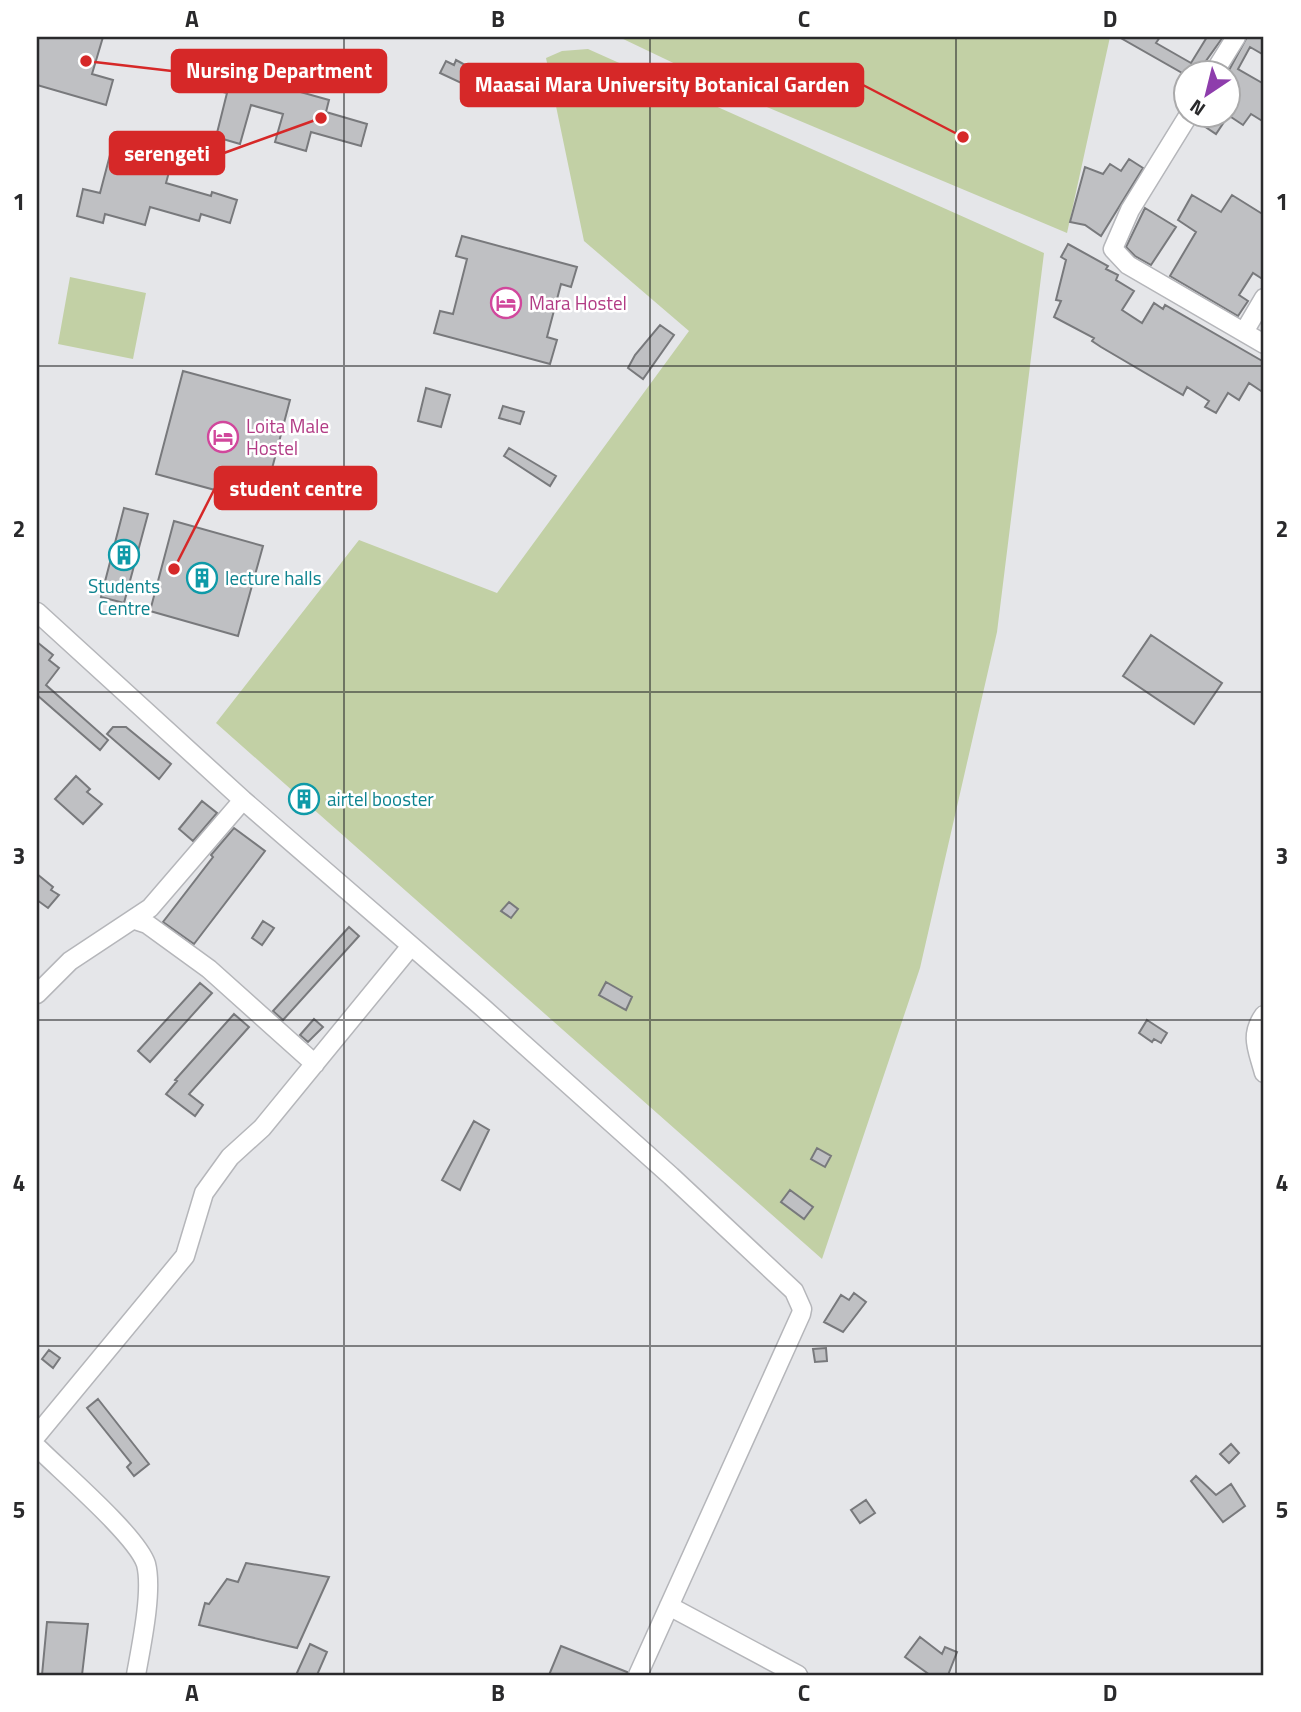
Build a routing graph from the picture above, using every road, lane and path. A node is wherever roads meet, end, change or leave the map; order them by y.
1 (1236, 37) edge
2 (1222, 60) edge
3 (1179, 130) edge
4 (1264, 298) edge
5 (1244, 332) junction
6 (1264, 344) edge
7 (37, 612) edge
8 (243, 800) junction
9 (135, 920) junction
10 (411, 946) junction
11 (37, 995) edge
12 (1264, 1015) edge
13 (315, 1064) junction
14 (1264, 1073) edge
15 (37, 1435) edge
16 (37, 1447) edge
17 (669, 1606) junction
18 (136, 1675) edge
19 (638, 1675) edge
20 (798, 1675) edge

1 - 2 street
3 - 5 street
4 - 5 street
5 - 6 street
7 - 8 street
8 - 9 street
8 - 10 street
9 - 11 street
9 - 13 street
10 - 13 street
10 - 17 street
12 - 14 street
13 - 15 street
16 - 18 street
17 - 19 street
17 - 20 street

